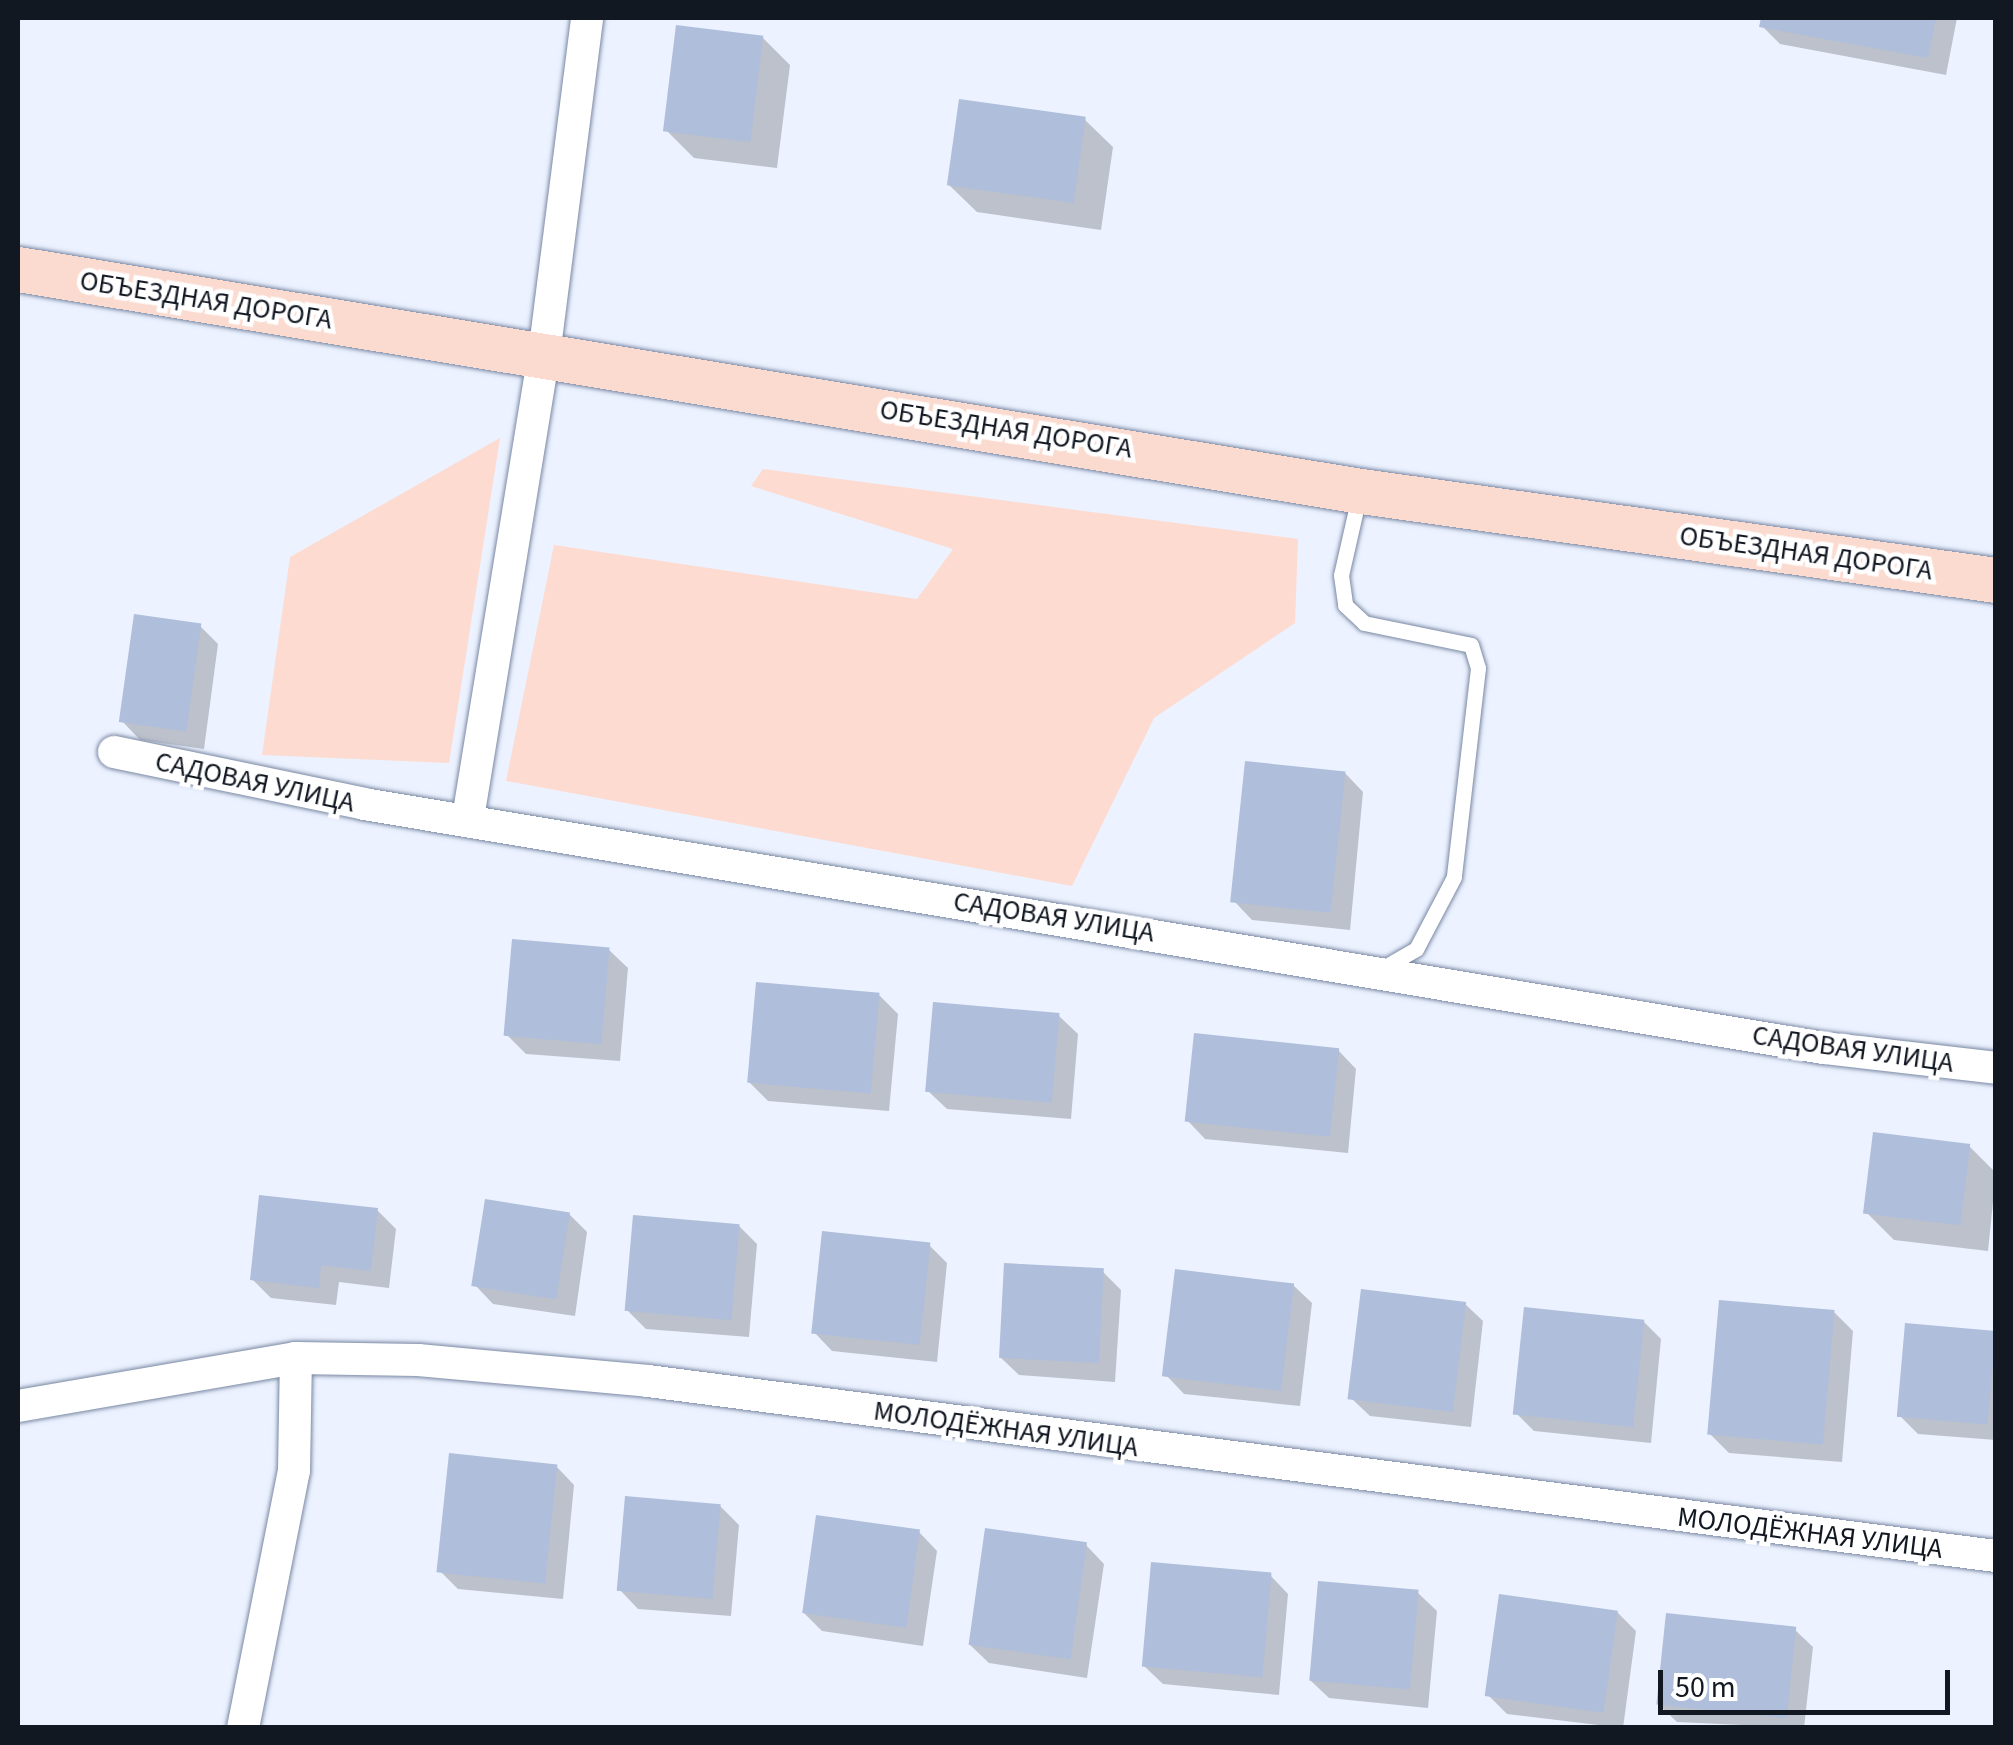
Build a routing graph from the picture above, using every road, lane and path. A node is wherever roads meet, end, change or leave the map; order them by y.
1 (587, 18) edge
2 (18, 269) edge
3 (544, 355) junction
4 (1360, 491) junction
5 (1996, 580) edge
6 (114, 752) dead end
7 (468, 818) junction
8 (1379, 970) junction
9 (1996, 1068) edge
10 (296, 1358) junction
11 (18, 1406) edge
12 (1996, 1556) edge
13 (243, 1728) edge

1 - 3 street
2 - 3 main road, ОБЪЕЗДНАЯ ДОРОГА
3 - 4 main road, ОБЪЕЗДНАЯ ДОРОГА
3 - 7 street
4 - 5 main road, ОБЪЕЗДНАЯ ДОРОГА
4 - 8 lane
6 - 7 street, САДОВАЯ УЛИЦА
7 - 8 street, САДОВАЯ УЛИЦА
8 - 9 street, САДОВАЯ УЛИЦА
10 - 11 street, МОЛОДЁЖНАЯ УЛИЦА
10 - 12 street, МОЛОДЁЖНАЯ УЛИЦА
10 - 13 street

